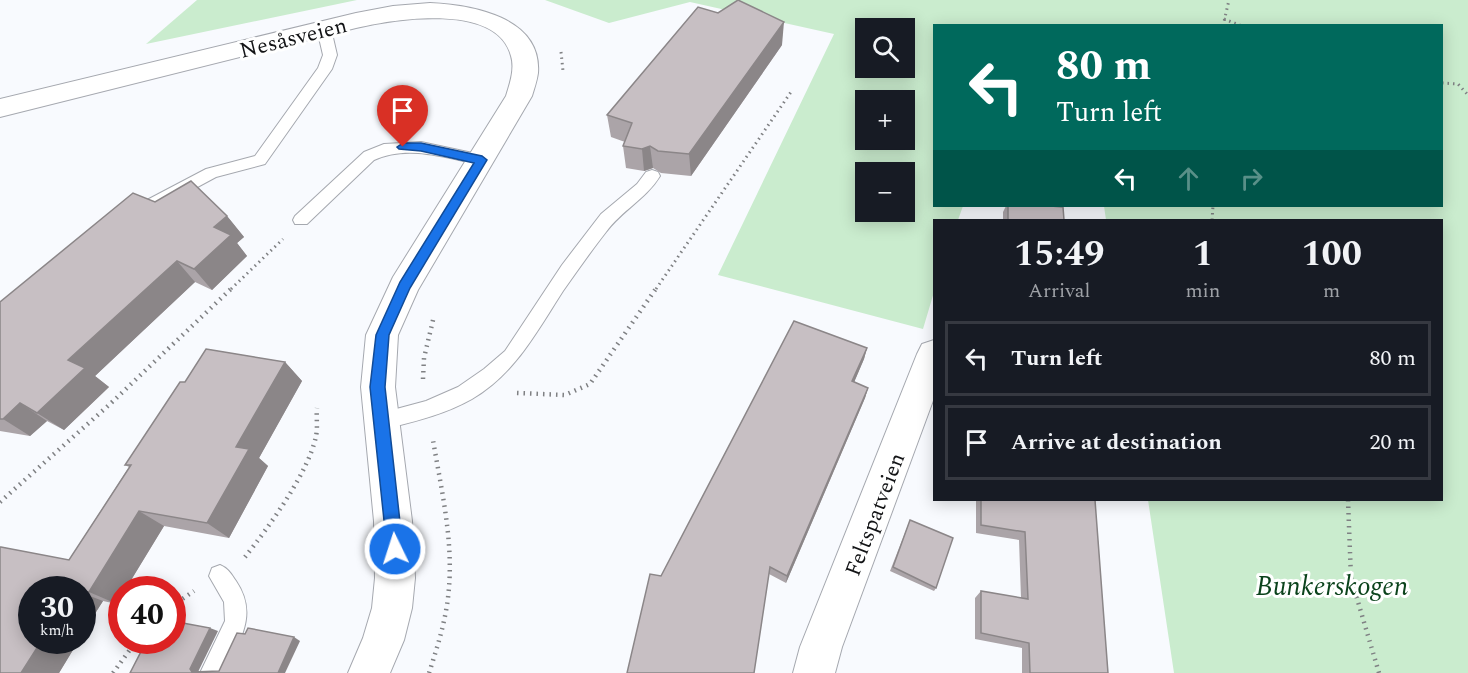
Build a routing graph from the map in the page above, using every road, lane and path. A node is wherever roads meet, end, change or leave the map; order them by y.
1 (1229, 0) edge
2 (1224, 19) junction
3 (1223, 24) edge
4 (1237, 24) edge
5 (324, 29) junction
6 (559, 46) dead end
7 (563, 74) dead end
8 (1443, 83) edge
9 (790, 92) dead end
10 (1468, 94) edge
11 (0, 108) edge
12 (482, 160) junction
13 (652, 176) edge
14 (302, 220) joint
15 (124, 221) edge
16 (437, 308) dead end
17 (933, 357) edge
18 (465, 393) junction
19 (316, 408) dead end
20 (428, 409) junction
21 (381, 421) junction
22 (1348, 501) edge
23 (0, 502) edge
24 (220, 576) junction
25 (186, 595) edge
26 (127, 654) edge
27 (113, 673) edge
28 (212, 673) edge
29 (369, 673) edge
30 (429, 673) edge
31 (814, 673) edge
32 (1379, 673) edge

1 - 2 path
2 - 3 path
2 - 4 path
5 - 11 street, Nesåsveien
5 - 12 street, Nesåsveien
5 - 15 lane
6 - 7 path
8 - 10 path
9 - 18 path
12 - 14 lane
12 - 21 street, Nesåsveien
13 - 18 lane
14 - 23 path
16 - 20 path
17 - 31 street, Feltspatveien
18 - 20 lane
19 - 24 path
20 - 21 lane
20 - 30 path
21 - 29 street, Nesåsveien
22 - 32 path
24 - 25 path
24 - 28 lane
26 - 27 path

